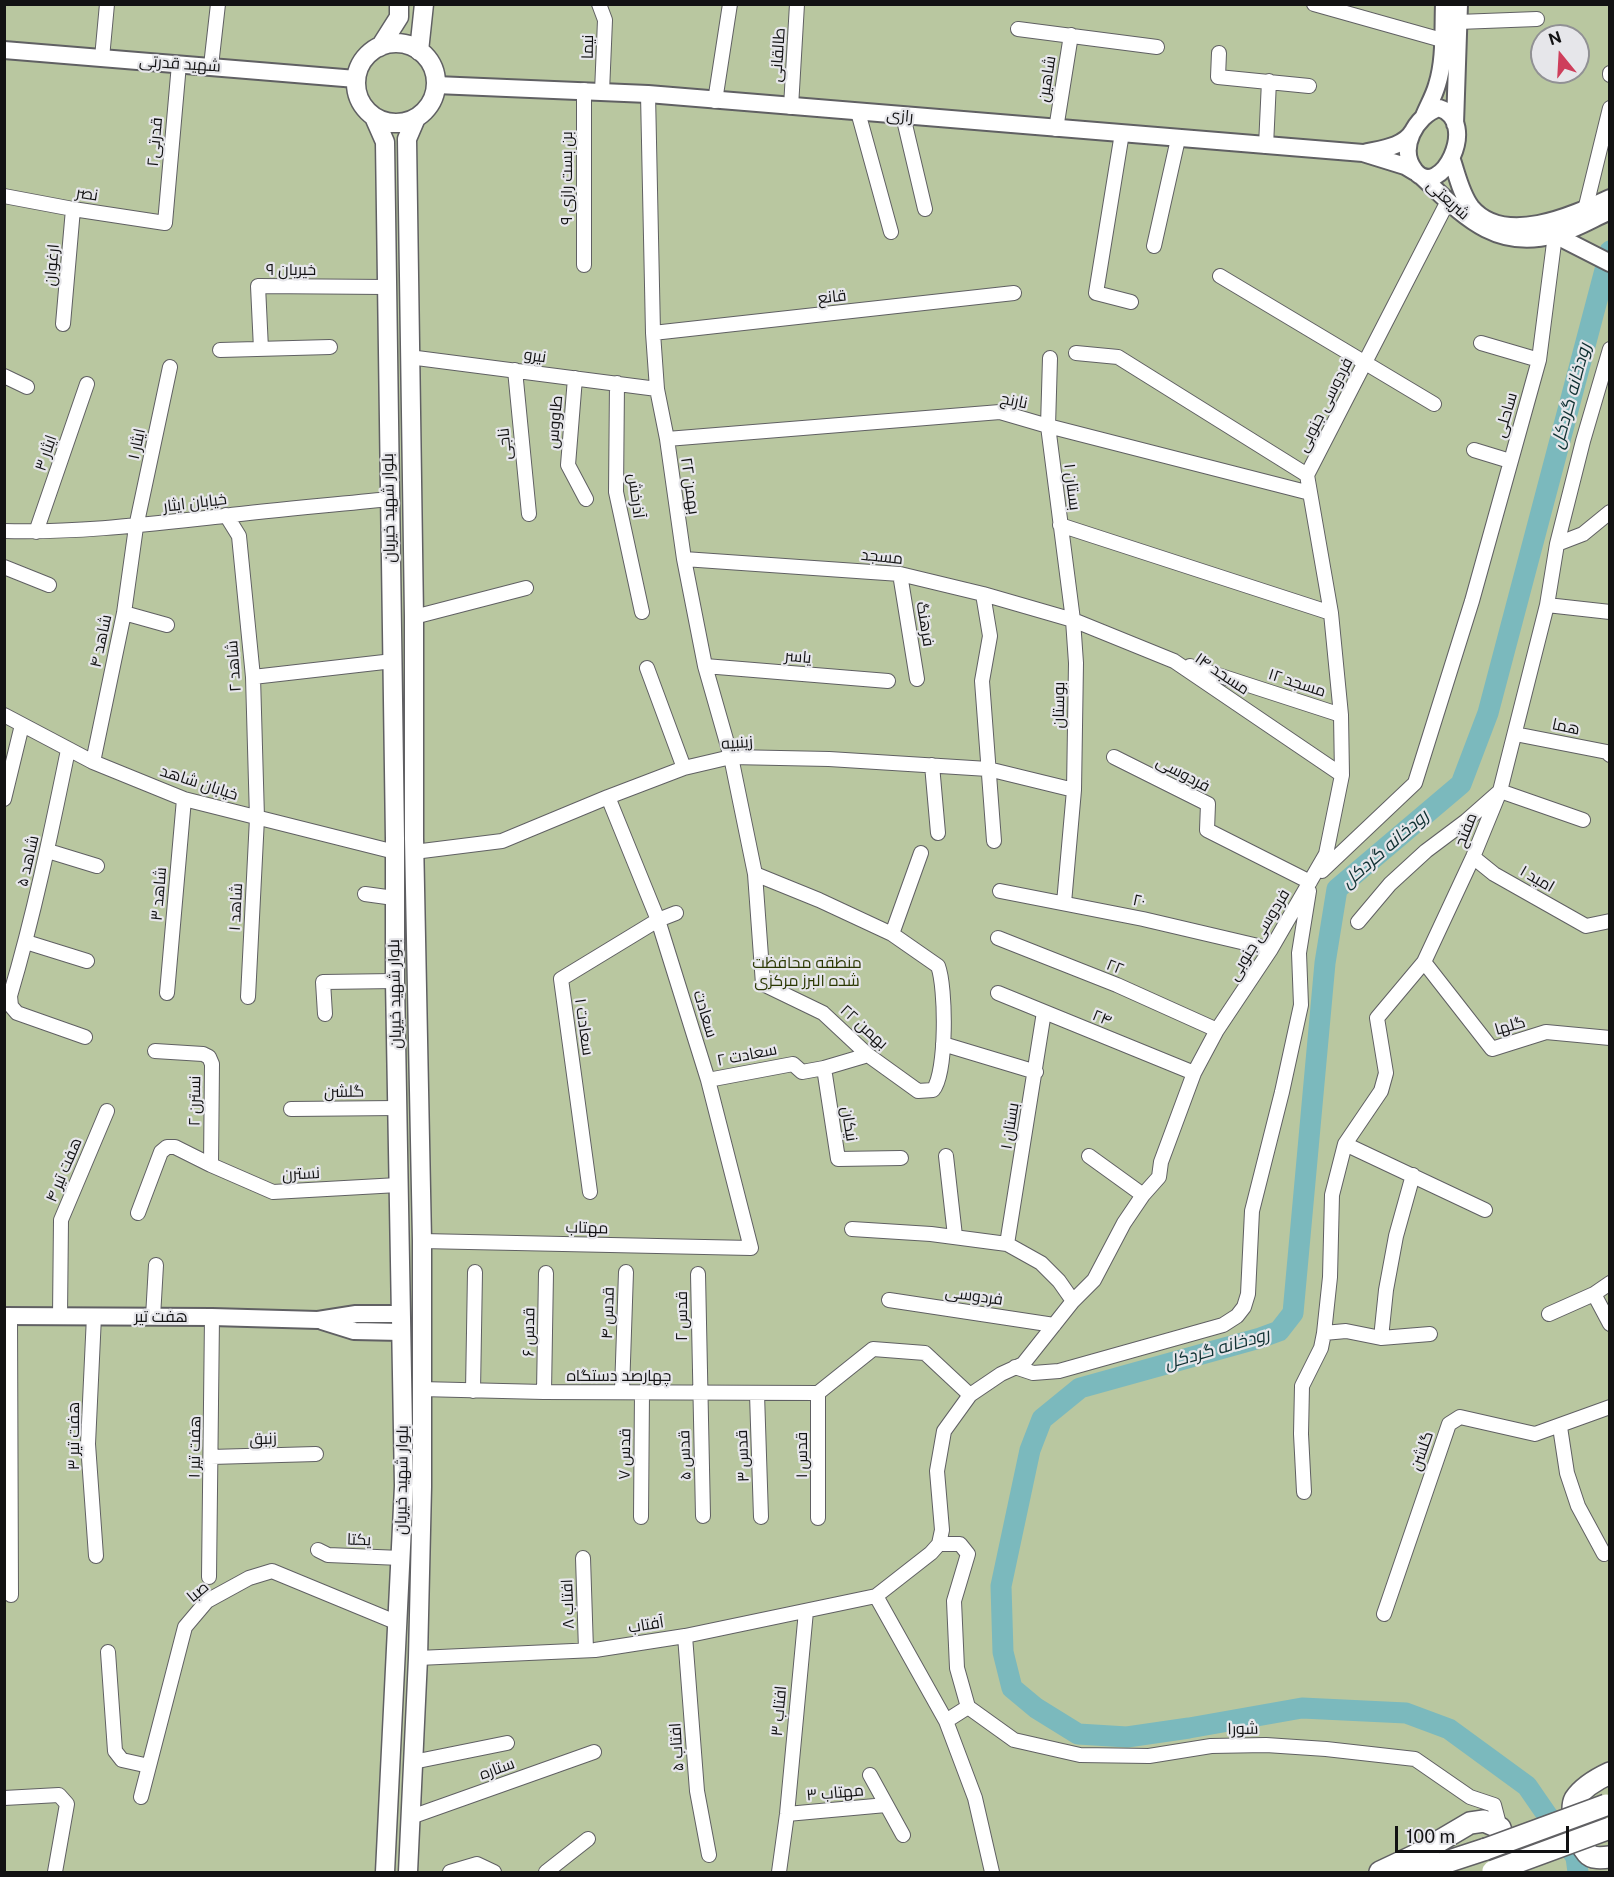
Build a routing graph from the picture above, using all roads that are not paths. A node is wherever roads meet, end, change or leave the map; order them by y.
1 (107, 4) edge
2 (218, 4) edge
3 (399, 4) edge
4 (424, 4) edge
5 (599, 4) edge
6 (730, 4) edge
7 (797, 4) edge
8 (1314, 4) edge
9 (1444, 4) edge
10 (1459, 4) edge
11 (1537, 19) dead end
12 (1458, 22) junction
13 (1018, 29) dead end
14 (1071, 35) junction
15 (1442, 40) junction
16 (1157, 46) dead end
17 (380, 47) junction
18 (4, 50) edge
19 (419, 51) junction
20 (1219, 53) dead end
21 (102, 58) junction
22 (179, 64) junction
23 (211, 66) junction
24 (356, 79) junction
25 (1269, 81) junction
26 (436, 85) junction
27 (1309, 86) dead end
28 (584, 90) junction
29 (603, 92) junction
30 (648, 94) junction
31 (715, 101) junction
32 (791, 107) junction
33 (1610, 108) edge
34 (858, 112) junction
35 (903, 116) junction
36 (374, 117) junction
37 (416, 118) junction
38 (1421, 119) junction
39 (1455, 125) junction
40 (1056, 129) junction
41 (1122, 133) junction
42 (1178, 139) junction
43 (1266, 146) junction
44 (1363, 153) junction
45 (1452, 160) junction
46 (1419, 174) junction
47 (4, 196) edge
48 (1610, 198) edge
49 (1448, 201) junction
50 (73, 209) junction
51 (925, 209) dead end
52 (1585, 210) junction
53 (1610, 211) edge
54 (165, 223) joint
55 (891, 232) dead end
56 (1555, 235) junction
57 (1154, 246) dead end
58 (1610, 263) edge
59 (584, 265) dead end
60 (1220, 276) dead end
61 (386, 287) junction
62 (1014, 293) dead end
63 (1131, 302) dead end
64 (63, 324) dead end
65 (654, 333) junction
66 (1480, 343) dead end
67 (330, 347) dead end
68 (261, 349) junction
69 (1610, 349) edge
70 (220, 350) dead end
71 (1076, 353) dead end
72 (409, 357) junction
73 (1050, 358) dead end
74 (1539, 360) junction
75 (1366, 362) junction
76 (170, 367) dead end
77 (515, 370) junction
78 (4, 376) edge
79 (575, 378) junction
80 (617, 383) junction
81 (87, 384) dead end
82 (27, 387) dead end
83 (657, 389) junction
84 (1434, 404) dead end
85 (1048, 426) junction
86 (667, 439) junction
87 (1474, 450) dead end
88 (1510, 461) junction
89 (1307, 475) junction
90 (1310, 493) junction
91 (389, 499) junction
92 (586, 499) dead end
93 (1610, 512) edge
94 (529, 514) dead end
95 (226, 515) junction
96 (1060, 525) junction
97 (136, 527) junction
98 (4, 531) edge
99 (36, 532) junction
100 (1557, 544) junction
101 (684, 559) junction
102 (4, 567) edge
103 (900, 574) junction
104 (49, 585) dead end
105 (526, 588) dead end
106 (983, 594) junction
107 (1547, 605) junction
108 (642, 612) dead end
109 (1331, 612) junction
110 (1610, 612) edge
111 (124, 613) junction
112 (414, 617) junction
113 (1073, 620) junction
114 (167, 625) dead end
115 (1174, 661) junction
116 (393, 662) junction
117 (705, 666) junction
118 (647, 668) dead end
119 (253, 677) junction
120 (917, 679) dead end
121 (888, 681) dead end
122 (4, 715) edge
123 (1341, 715) junction
124 (22, 725) junction
125 (1515, 734) junction
126 (68, 750) junction
127 (1610, 755) edge
128 (731, 757) junction
129 (1114, 757) dead end
130 (93, 762) junction
131 (932, 765) junction
132 (684, 768) junction
133 (988, 769) junction
134 (1342, 775) junction
135 (1074, 790) junction
136 (1500, 791) junction
137 (608, 797) junction
138 (4, 799) edge
139 (184, 799) junction
140 (257, 818) junction
141 (1583, 820) dead end
142 (938, 833) dead end
143 (994, 841) dead end
144 (48, 851) junction
145 (394, 852) junction
146 (414, 852) junction
147 (921, 853) dead end
148 (1473, 857) junction
149 (97, 866) dead end
150 (755, 874) junction
151 (1310, 882) junction
152 (1000, 891) dead end
153 (365, 894) dead end
154 (394, 898) junction
155 (1064, 903) junction
156 (676, 913) dead end
157 (658, 920) junction
158 (1610, 921) edge
159 (1358, 922) dead end
160 (892, 934) junction
161 (998, 938) dead end
162 (26, 942) junction
163 (1271, 949) junction
164 (87, 961) dead end
165 (1424, 962) junction
166 (394, 981) junction
167 (167, 993) dead end
168 (998, 993) dead end
169 (248, 997) dead end
170 (1044, 1012) junction
171 (325, 1014) dead end
172 (1217, 1030) junction
173 (85, 1037) dead end
174 (1610, 1038) edge
175 (943, 1044) junction
176 (155, 1051) dead end
177 (868, 1055) junction
178 (824, 1068) junction
179 (1036, 1072) junction
180 (1194, 1073) junction
181 (708, 1080) junction
182 (397, 1108) junction
183 (291, 1109) dead end
184 (107, 1111) dead end
185 (1345, 1144) junction
186 (946, 1156) dead end
187 (1089, 1156) dead end
188 (900, 1158) dead end
189 (211, 1166) junction
190 (1413, 1175) junction
191 (398, 1185) junction
192 (590, 1192) dead end
193 (1143, 1195) junction
194 (1485, 1210) dead end
195 (138, 1213) dead end
196 (852, 1229) dead end
197 (955, 1236) junction
198 (422, 1241) junction
199 (1007, 1244) junction
200 (751, 1248) joint
201 (156, 1265) dead end
202 (475, 1272) dead end
203 (626, 1272) dead end
204 (546, 1273) dead end
205 (698, 1274) dead end
206 (1610, 1284) edge
207 (1594, 1294) junction
208 (889, 1300) dead end
209 (1073, 1301) junction
210 (1549, 1314) dead end
211 (7, 1316) edge
212 (60, 1316) junction
213 (94, 1316) junction
214 (153, 1317) junction
215 (212, 1317) junction
216 (422, 1322) junction
217 (401, 1323) junction
218 (1610, 1324) edge
219 (1054, 1325) junction
220 (1324, 1333) junction
221 (1430, 1334) dead end
222 (1381, 1338) junction
223 (1015, 1367) junction
224 (420, 1389) junction
225 (473, 1391) junction
226 (622, 1391) junction
227 (544, 1392) junction
228 (642, 1392) junction
229 (818, 1392) junction
230 (699, 1393) junction
231 (758, 1394) junction
232 (970, 1395) junction
233 (1610, 1407) edge
234 (1560, 1427) junction
235 (316, 1454) dead end
236 (211, 1457) junction
237 (1304, 1492) dead end
238 (703, 1516) dead end
239 (640, 1517) dead end
240 (761, 1517) dead end
241 (818, 1518) dead end
242 (939, 1544) junction
243 (318, 1550) dead end
244 (1605, 1554) dead end
245 (96, 1556) dead end
246 (400, 1558) junction
247 (583, 1558) dead end
248 (209, 1577) dead end
249 (11, 1595) dead end
250 (876, 1596) junction
251 (806, 1611) junction
252 (1384, 1614) dead end
253 (398, 1623) junction
254 (685, 1636) junction
255 (586, 1650) junction
256 (108, 1652) dead end
257 (418, 1658) junction
258 (968, 1707) junction
259 (946, 1722) junction
260 (507, 1743) dead end
261 (594, 1752) dead end
262 (413, 1762) junction
263 (149, 1766) junction
264 (1610, 1773) edge
265 (870, 1774) dead end
266 (141, 1797) dead end
267 (1470, 1797) junction
268 (4, 1798) edge
269 (1608, 1804) edge
270 (886, 1805) junction
271 (787, 1814) junction
272 (411, 1817) junction
273 (1470, 1823) junction
274 (1500, 1828) junction
275 (1610, 1828) edge
276 (903, 1835) dead end
277 (588, 1839) dead end
278 (709, 1855) dead end
279 (1610, 1857) edge
280 (55, 1872) edge
281 (385, 1872) edge
282 (408, 1872) edge
283 (450, 1872) edge
284 (494, 1872) edge
285 (546, 1872) edge
286 (779, 1872) edge
287 (992, 1872) edge
288 (1380, 1872) edge
289 (1416, 1872) edge
290 (1499, 1872) edge

1 - 21 street
2 - 23 street
3 - 17 main road
4 - 19 main road
5 - 29 street, نیما
6 - 31 street
7 - 32 street, طالقانی
8 - 15 street
9 - 15 street
10 - 12 street
11 - 12 street
12 - 39 street
13 - 14 street
14 - 16 street
14 - 40 street, شاهین
15 - 38 street
17 - 19 main road
17 - 24 main road
18 - 21 street, شهید قدرتی
19 - 26 main road
20 - 25 street
21 - 22 street, شهید قدرتی
22 - 23 street, شهید قدرتی
22 - 54 street, قدرتی۲
23 - 24 street, شهید قدرتی
24 - 36 main road
25 - 27 street
25 - 43 street
26 - 28 street, رازی
26 - 37 main road
28 - 29 street, رازی
28 - 59 street, بن بست رازی ۹
29 - 30 street, رازی
30 - 31 street, رازی
30 - 65 street, ۲۲ بهمن
31 - 32 street, رازی
32 - 34 street, رازی
33 - 52 street
34 - 35 street, رازی
34 - 55 street
35 - 40 street, رازی
35 - 51 street
36 - 37 main road
36 - 61 main road, بلوار شهید خیریان
37 - 72 main road, بلوار شهید خیریان
38 - 39 street
38 - 44 street
38 - 46 street
39 - 45 street
40 - 41 street, رازی
41 - 42 street, رازی
41 - 63 street
42 - 43 street, رازی
42 - 57 street
43 - 44 street, رازی
44 - 46 street, شریعتی
45 - 46 street
45 - 52 street, شریعتی
46 - 49 street, شریعتی
47 - 50 street, نصر
48 - 52 street, شریعتی
49 - 56 street, شریعتی
49 - 75 street, فردوسی جنوبی
50 - 54 street, نصر
50 - 64 street, ارغوان
53 - 56 street, شریعتی
56 - 58 street
56 - 74 street, ساحلی
60 - 75 street
61 - 68 street, خیریان ۹
61 - 91 main road, بلوار شهید خیریان
62 - 65 street, قانع
65 - 83 street, ۲۲ بهمن
66 - 74 street
67 - 68 street
68 - 70 street
69 - 100 street, مفتح
71 - 89 street
72 - 77 street, نیرو
72 - 112 main road, بلوار شهید خیریان
73 - 85 street, بستان ۱
74 - 88 street, ساحلی
75 - 84 street
75 - 89 street, فردوسی جنوبی
76 - 97 street, ایثار ۱
77 - 79 street, نیرو
77 - 94 street, ناجی
78 - 82 street
79 - 80 street, نیرو
79 - 92 street, طاووس
80 - 83 street, نیرو
80 - 108 street, آذرخش
81 - 99 street, ایثار ۳
83 - 86 street, ۲۲ بهمن
85 - 86 street, نارنج
85 - 90 street, نارنج
85 - 96 street, بستان ۱
86 - 101 street, ۲۲ بهمن
87 - 88 street
88 - 151 street, ساحلی
89 - 90 street, فردوسی جنوبی
90 - 109 street, فردوسی جنوبی
91 - 95 street, خیابان ایثار
91 - 116 main road, بلوار شهید خیریان
93 - 100 street
95 - 97 street, خیابان ایثار
95 - 119 street, شاهد ۲
96 - 109 street
96 - 113 street, بستان ۱
97 - 99 street, خیابان ایثار
97 - 111 street, شاهد ۴
98 - 99 street, خیابان ایثار
100 - 107 street, مفتح
101 - 103 street, مسجد
101 - 117 street, ۲۲ بهمن
102 - 104 street
103 - 106 street, مسجد
103 - 120 street, فرهنگ
105 - 112 street
106 - 113 street, مسجد
106 - 133 street
107 - 110 street
107 - 125 street, مفتح
109 - 123 street, فردوسی جنوبی
111 - 114 street
111 - 130 street, شاهد ۴
112 - 146 main road, بلوار شهید خیریان
113 - 115 street, مسجد ۱۴
113 - 135 street, بوستان
115 - 123 street, مسجد ۱۲
115 - 134 street, مسجد ۱۴
116 - 119 street
116 - 145 main road, بلوار شهید خیریان
117 - 121 street, یاسر
117 - 128 street, ۲۲ بهمن
118 - 132 street
119 - 140 street, شاهد ۲
122 - 124 street, خیابان شاهد
123 - 134 street, فردوسی جنوبی
124 - 126 street, خیابان شاهد
124 - 138 street
125 - 127 street, هما
125 - 136 street, مفتح
126 - 130 street, خیابان شاهد
126 - 144 street, شاهد ۵
128 - 131 street, زینبیه
128 - 132 street, زینبیه
128 - 150 street, ۲۲ بهمن
129 - 151 street, فردوسی
130 - 139 street, خیابان شاهد
131 - 133 street, زینبیه
131 - 142 street
132 - 137 street, زینبیه
133 - 135 street, زینبیه
133 - 143 street
134 - 151 street, فردوسی جنوبی
135 - 155 street, بوستان
136 - 141 street
136 - 148 street, مفتح
136 - 159 street
137 - 146 street, زینبیه
137 - 157 street, سعادت
139 - 140 street, خیابان شاهد
139 - 167 street, شاهد ۳
140 - 145 street, خیابان شاهد
140 - 169 street, شاهد ۱
144 - 149 street
144 - 162 street, شاهد ۵
145 - 146 main road
145 - 154 main road, بلوار شهید خیریان
146 - 198 main road, بلوار شهید خیریان
147 - 160 street
148 - 158 street, امید ۱
148 - 165 street, مفتح
150 - 160 street, ۲۲ بهمن
150 - 177 street, ۲۲ بهمن
151 - 163 street, فردوسی جنوبی
151 - 223 street
152 - 155 street, ۲۰
153 - 154 street
154 - 166 main road, بلوار شهید خیریان
155 - 163 street, ۲۰
156 - 157 street
157 - 181 street, سعادت
157 - 192 street, سعادت ۱
160 - 175 street, ۲۲ بهمن
161 - 172 street, ۲۲
162 - 164 street
162 - 173 street, شاهد ۵
163 - 172 street, فردوسی جنوبی
165 - 174 street, گلها
165 - 185 street, مفتح
166 - 171 street
166 - 182 main road, بلوار شهید خیریان
168 - 170 street, ۲۴
170 - 179 street, بستان ۱
170 - 180 street, ۲۴
172 - 180 street, فردوسی جنوبی
175 - 177 street, ۲۲ بهمن
175 - 179 street
176 - 189 street, نسترن ۲
177 - 178 street
178 - 181 street, سعادت ۲
178 - 188 street, نیکان
179 - 199 street, بستان ۱
180 - 193 street, فردوسی جنوبی
181 - 200 street, سعادت
182 - 183 street, گلشن
182 - 191 main road, بلوار شهید خیریان
184 - 212 street, هفت تیر ۴
185 - 190 street
185 - 220 street, مفتح
186 - 197 street
187 - 193 street
189 - 191 street, نسترن
189 - 195 street, نسترن
190 - 194 street
190 - 222 street
191 - 217 main road, بلوار شهید خیریان
193 - 209 street, فردوسی جنوبی
196 - 197 street
197 - 199 street
198 - 200 street, مهتاب
198 - 216 main road, بلوار شهید خیریان
199 - 209 street
201 - 214 street
202 - 225 street
203 - 226 street, قدس ۴
204 - 227 street, قدس ۶
205 - 230 street, قدس ۲
206 - 207 street
207 - 210 street
207 - 218 street
208 - 219 street, فردوسی
209 - 219 street, فردوسی جنوبی
211 - 212 street, هفت تیر
211 - 249 street
212 - 213 street, هفت تیر
213 - 214 street, هفت تیر
213 - 245 street, هفت تیر ۳
214 - 215 street, هفت تیر
215 - 217 street, هفت تیر
215 - 236 street, هفت تیر ۱
216 - 217 main road
216 - 224 main road, بلوار شهید خیریان
217 - 246 main road, بلوار شهید خیریان
219 - 223 street, فردوسی جنوبی
220 - 222 street
220 - 237 street, مفتح
221 - 222 street
223 - 232 street, فردوسی جنوبی
224 - 225 street, چهارصد دستگاه
224 - 257 main road, بلوار شهید خیریان
225 - 227 street, چهارصد دستگاه
226 - 227 street, چهارصد دستگاه
226 - 228 street, چهارصد دستگاه
228 - 230 street, چهارصد دستگاه
228 - 239 street, قدس ۷
229 - 231 street, چهارصد دستگاه
229 - 232 street
229 - 241 street, قدس ۱
230 - 231 street, چهارصد دستگاه
230 - 238 street, قدس ۵
231 - 240 street, قدس ۳
232 - 242 street, فردوسی جنوبی
233 - 234 street, گلشن
234 - 244 street
234 - 252 street, گلشن
235 - 236 street, زنبق
236 - 248 street, هفت تیر ۱
242 - 250 street
242 - 258 street
243 - 246 street, یکتا
246 - 253 main road, بلوار شهید خیریان
247 - 255 street, افتاب ۸
250 - 251 street, آفتاب
250 - 259 street
251 - 254 street, آفتاب
251 - 271 street, افتاب ۳
253 - 263 street, صبا
253 - 281 main road, بلوار شهید خیریان
254 - 255 street, آفتاب
254 - 278 street, افتاب ۵
255 - 257 street, آفتاب
256 - 263 street
257 - 262 main road, بلوار شهید خیریان
258 - 259 street
258 - 267 street, شورا
259 - 287 street
260 - 262 street
261 - 272 street, ستاره
262 - 272 main road, بلوار شهید خیریان
263 - 266 street, صبا
264 - 279 highway
265 - 270 street
267 - 273 street
267 - 274 street, شورا
268 - 280 street
269 - 289 highway, bridge
270 - 271 street, مهتاب ۳
270 - 276 street
271 - 286 street, افتاب ۳
272 - 282 main road, بلوار شهید خیریان
273 - 274 highway
273 - 288 highway
274 - 290 highway
275 - 290 highway, bridge
277 - 285 street
283 - 284 street

